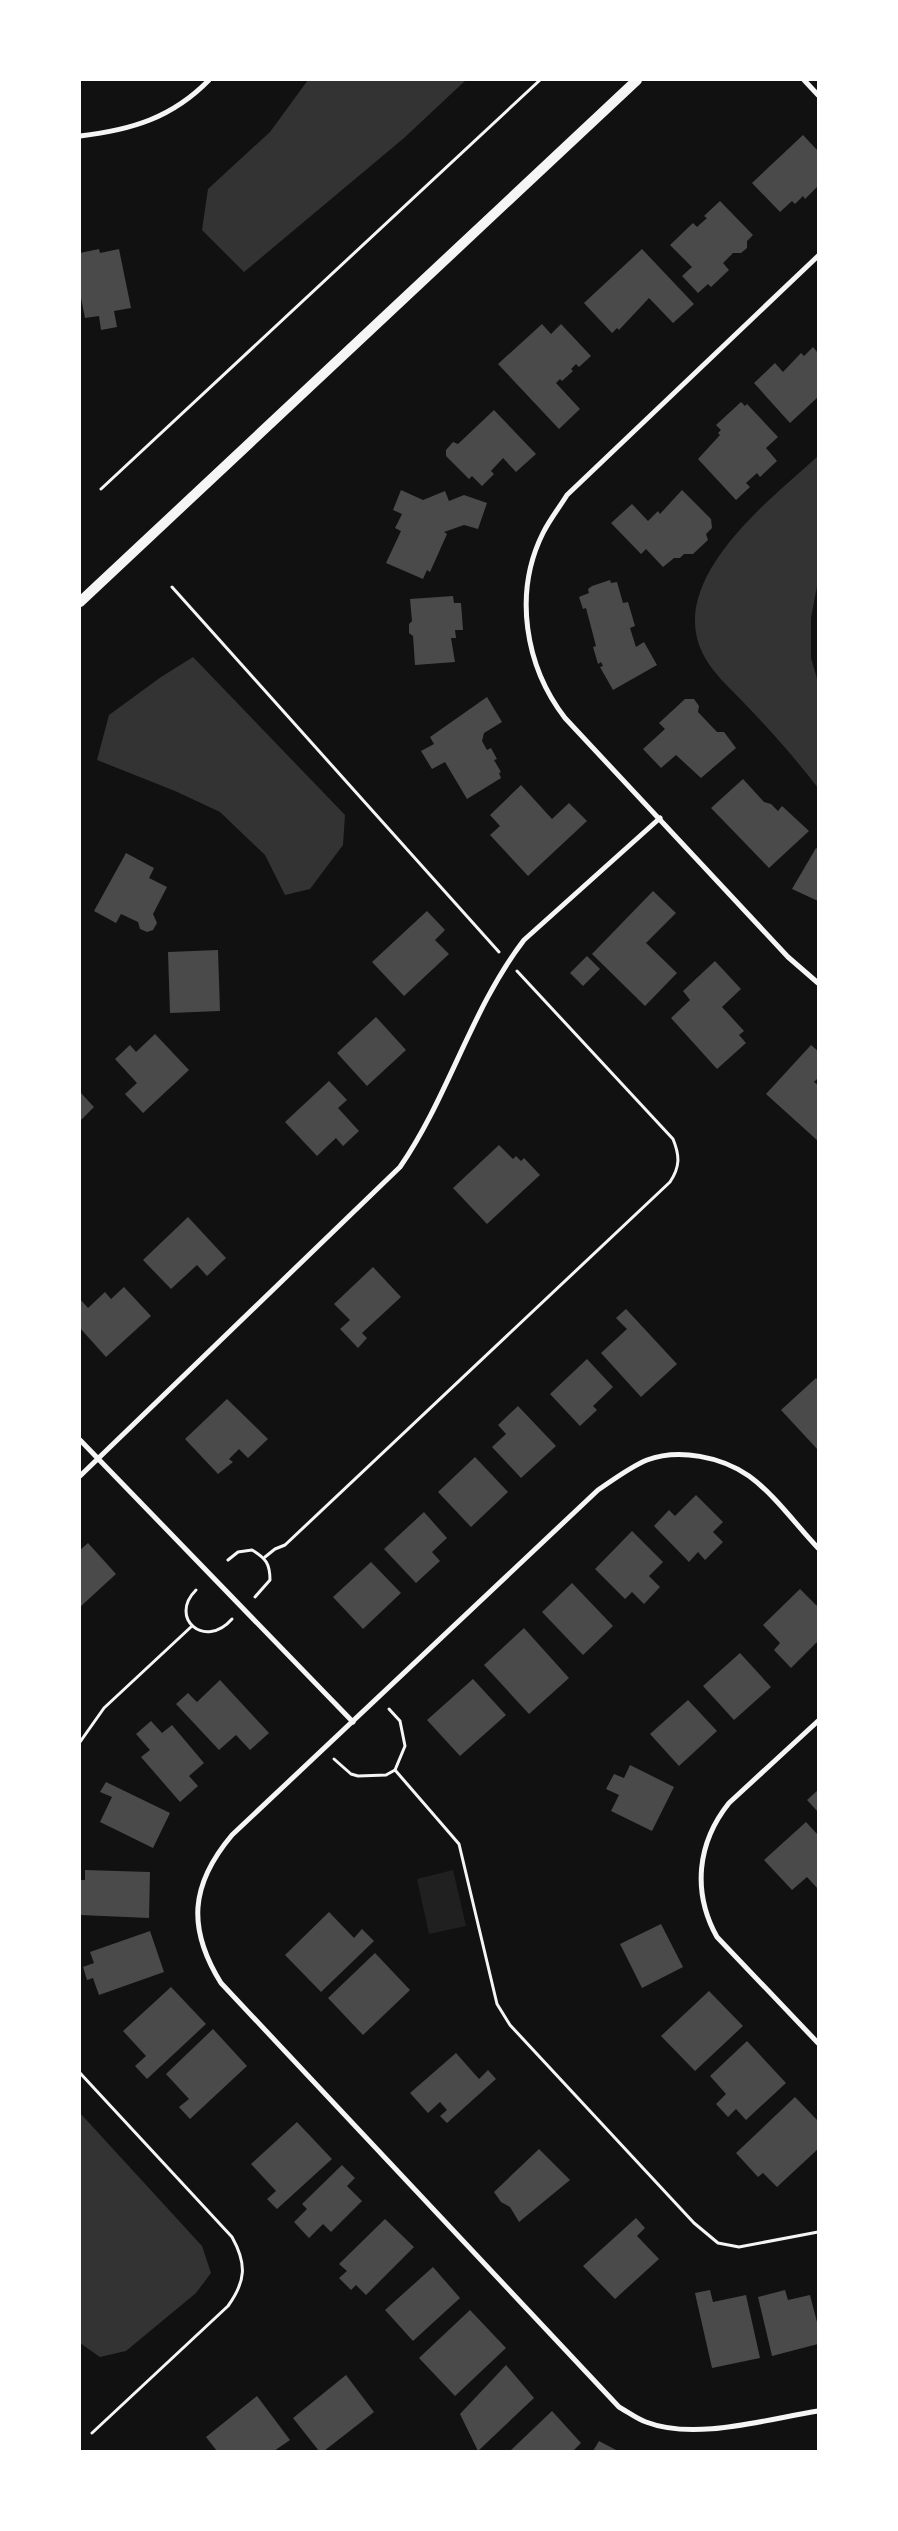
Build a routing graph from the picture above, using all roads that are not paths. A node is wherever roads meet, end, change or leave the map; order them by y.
1 (209, 80) edge
2 (637, 80) edge
3 (804, 80) edge
4 (818, 95) edge
5 (80, 136) edge
6 (818, 256) edge
7 (80, 602) edge
8 (660, 818) junction
9 (818, 982) edge
10 (80, 1440) edge
11 (98, 1459) junction
12 (80, 1476) edge
13 (818, 1548) edge
14 (818, 1721) edge
15 (353, 1722) junction
16 (818, 2043) edge
17 (818, 2411) edge

1 - 5 street
2 - 7 main road
3 - 4 street
6 - 8 street
8 - 9 street
8 - 11 street
10 - 11 street
11 - 12 street
11 - 15 street
13 - 15 street
14 - 16 street
15 - 17 street

